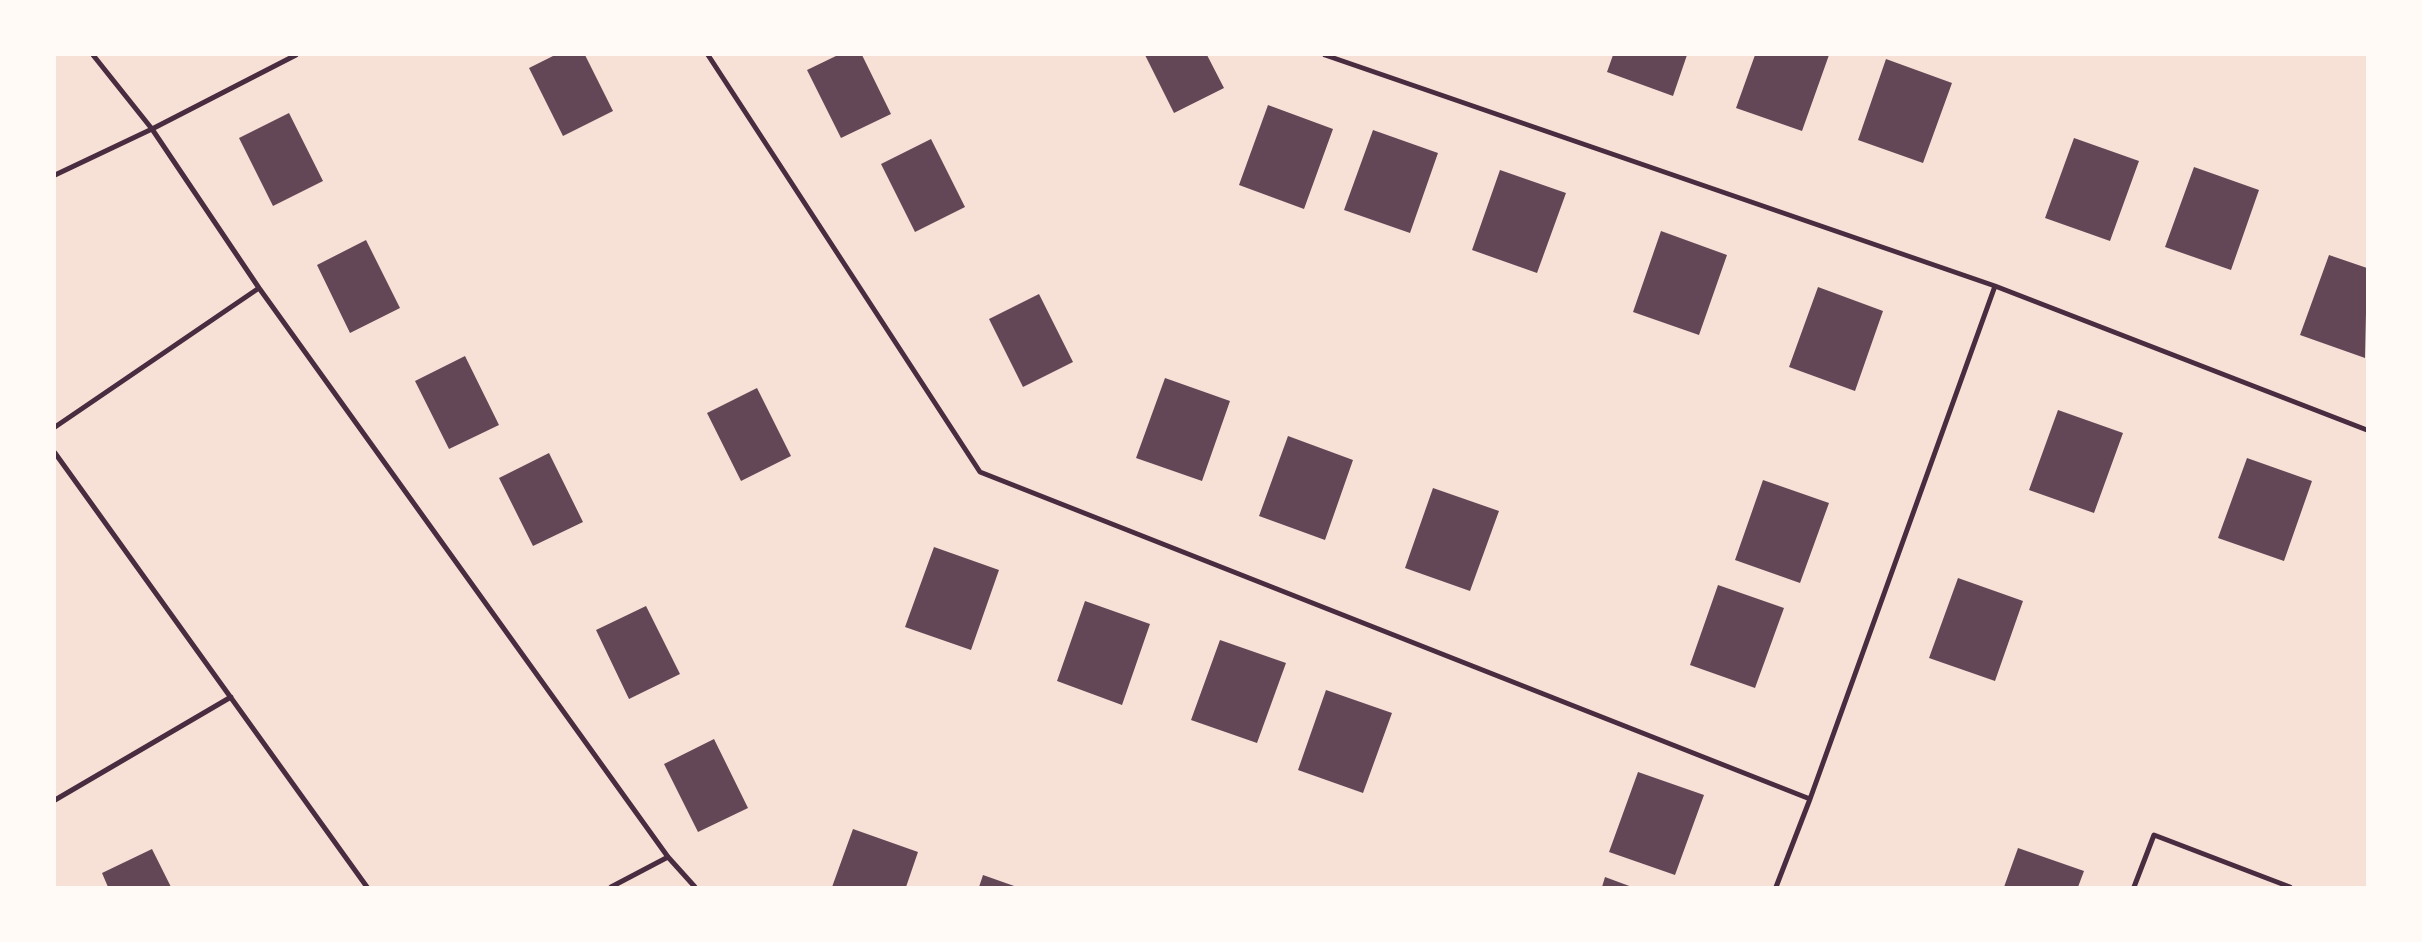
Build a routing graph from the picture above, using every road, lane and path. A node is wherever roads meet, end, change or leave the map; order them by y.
1 (93, 55) edge
2 (296, 55) edge
3 (708, 55) edge
4 (1326, 55) edge
5 (152, 129) junction
6 (55, 176) edge
7 (1995, 286) junction
8 (259, 288) junction
9 (55, 427) edge
10 (2367, 430) edge
11 (55, 453) edge
12 (231, 697) junction
13 (1810, 798) junction
14 (55, 800) edge
15 (668, 857) junction
16 (367, 887) edge
17 (611, 887) edge
18 (695, 887) edge
19 (1776, 887) edge
20 (2134, 887) edge
21 (2290, 887) edge

1 - 5 street
2 - 5 street
3 - 13 street
4 - 7 street
5 - 6 street
5 - 8 street
7 - 10 street
7 - 13 street
8 - 9 street
8 - 15 street
11 - 12 street
12 - 14 street
12 - 16 street
13 - 19 street
15 - 17 street
15 - 18 street
20 - 21 street

